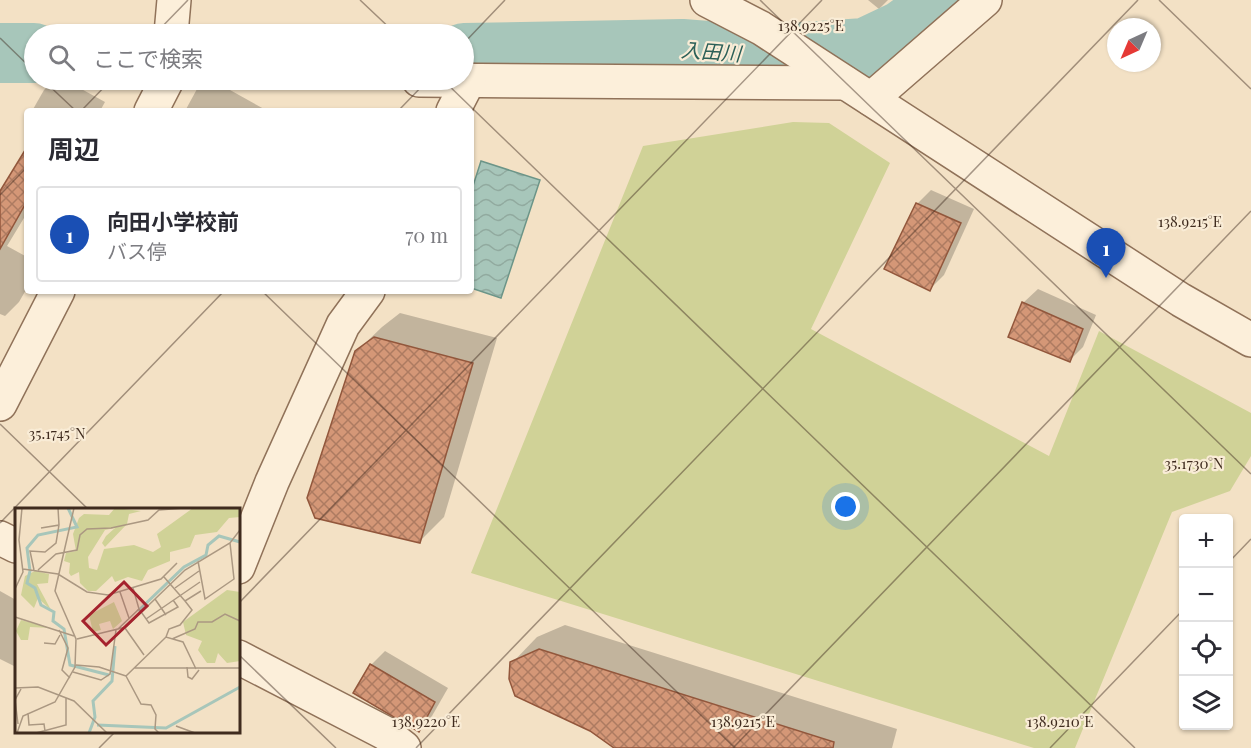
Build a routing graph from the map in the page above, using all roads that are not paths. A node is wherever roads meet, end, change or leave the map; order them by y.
1 (707, 0) edge
2 (985, 0) edge
3 (474, 80) edge
4 (162, 90) edge
5 (464, 90) edge
6 (858, 91) junction
7 (153, 108) edge
8 (455, 108) edge
9 (56, 294) edge
10 (366, 294) edge
11 (1251, 340) edge
12 (0, 404) edge
13 (0, 538) edge
14 (15, 546) edge
15 (240, 562) edge
16 (240, 658) edge
17 (404, 748) edge

1 - 6 street
2 - 6 street
3 - 6 street
4 - 7 street
5 - 8 street
6 - 11 street
9 - 12 street
10 - 15 street
13 - 14 street
16 - 17 street

